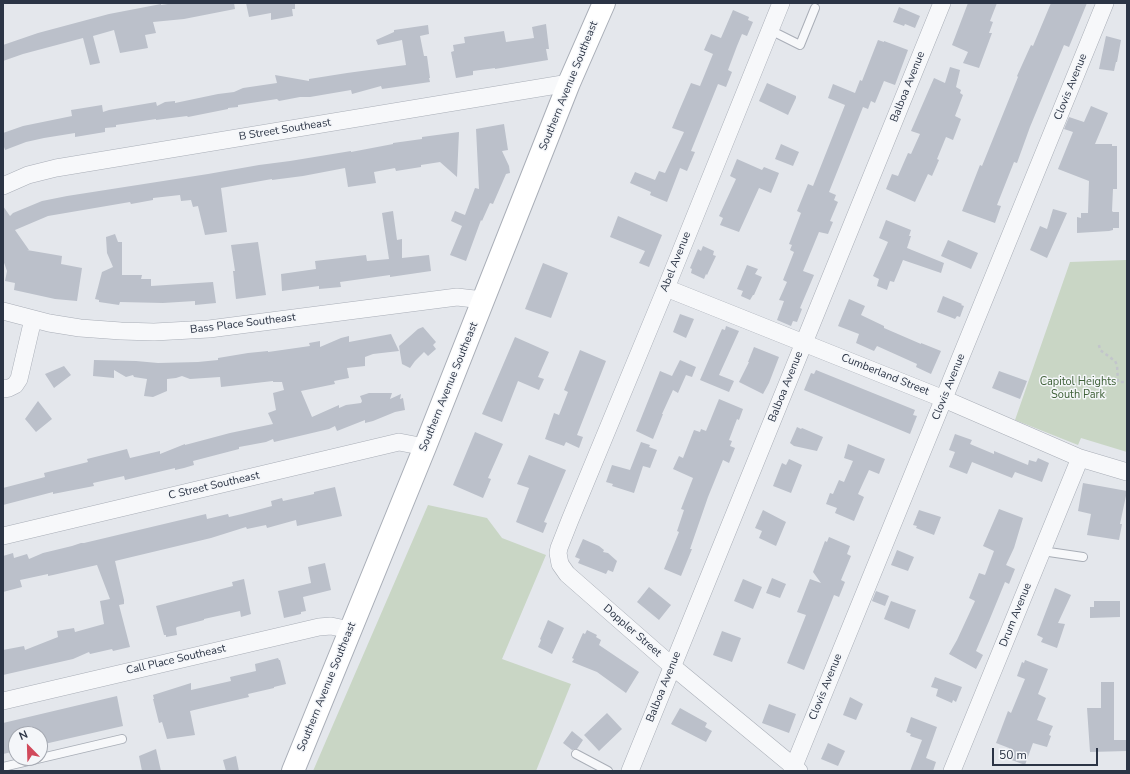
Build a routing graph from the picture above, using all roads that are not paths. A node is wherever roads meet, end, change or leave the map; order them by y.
1 (604, 3) edge
2 (781, 3) edge
3 (942, 3) edge
4 (1105, 3) edge
5 (815, 8) dead end
6 (770, 30) junction
7 (569, 83) junction
8 (3, 186) edge
9 (666, 288) junction
10 (483, 300) junction
11 (3, 311) edge
12 (33, 319) junction
13 (804, 343) junction
14 (3, 389) edge
15 (944, 399) junction
16 (425, 447) junction
17 (1080, 458) junction
18 (1127, 472) edge
19 (570, 520) joint
20 (3, 536) edge
21 (1042, 551) junction
22 (1083, 557) dead end
23 (350, 630) junction
24 (672, 666) junction
25 (3, 701) edge
26 (122, 739) dead end
27 (576, 754) dead end
28 (3, 767) edge
29 (795, 770) edge
30 (293, 771) edge
31 (608, 771) edge
32 (630, 771) edge
33 (952, 771) edge

1 - 7 main road, Southern Avenue Southeast
2 - 6 street, Abel Avenue
3 - 13 street, Balboa Avenue
4 - 15 street, Clovis Avenue
5 - 6 lane
6 - 9 street, Abel Avenue
7 - 8 street, B Street Southeast
7 - 10 main road, Southern Avenue Southeast
9 - 13 street, Cumberland Street
9 - 19 street, Abel Avenue
10 - 12 street, Bass Place Southeast
10 - 16 main road, Southern Avenue Southeast
11 - 12 street, Bass Place Southeast
12 - 14 street
13 - 15 street, Cumberland Street
13 - 24 street, Balboa Avenue
15 - 17 street, Cumberland Street
15 - 29 street, Clovis Avenue
16 - 20 street, C Street Southeast
16 - 23 main road, Southern Avenue Southeast
17 - 18 street, Cumberland Street
17 - 21 street, Drum Avenue
19 - 24 street, Doppler Street
21 - 22 lane
21 - 33 street, Drum Avenue
23 - 25 street, Call Place Southeast
23 - 30 main road, Southern Avenue Southeast
24 - 29 street, Doppler Street
24 - 32 street, Balboa Avenue
26 - 28 lane
27 - 31 lane

